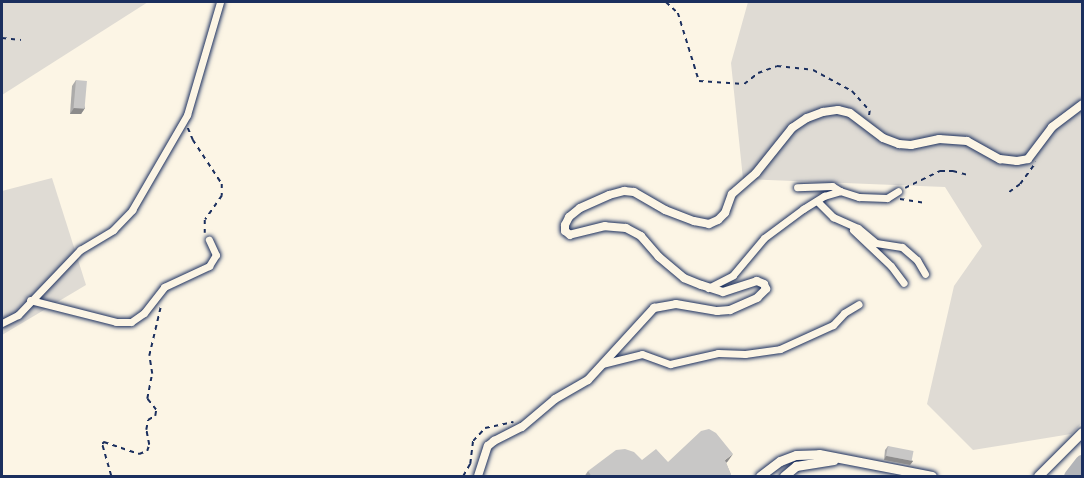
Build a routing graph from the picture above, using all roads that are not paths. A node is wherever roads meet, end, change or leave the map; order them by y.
1 (220, 2) edge
2 (1083, 104) edge
3 (797, 187) dead end
4 (840, 191) junction
5 (898, 191) road end
6 (817, 201) junction
7 (847, 224) junction
8 (209, 240) road end
9 (925, 274) dead end
10 (904, 283) dead end
11 (708, 288) junction
12 (30, 300) junction
13 (859, 304) dead end
14 (2, 323) edge
15 (602, 364) junction
16 (1083, 432) edge
17 (842, 459) junction
18 (763, 475) edge
19 (478, 477) edge
20 (784, 477) edge
21 (932, 477) edge
22 (1038, 477) edge

1 - 12 street
2 - 11 street
3 - 4 street
4 - 5 street
4 - 6 street
6 - 7 street
6 - 11 street
7 - 9 street
7 - 10 street
8 - 12 street
11 - 15 street
12 - 14 street
13 - 15 street
15 - 19 street
16 - 22 main road
17 - 18 main road
17 - 20 main road
17 - 21 main road

